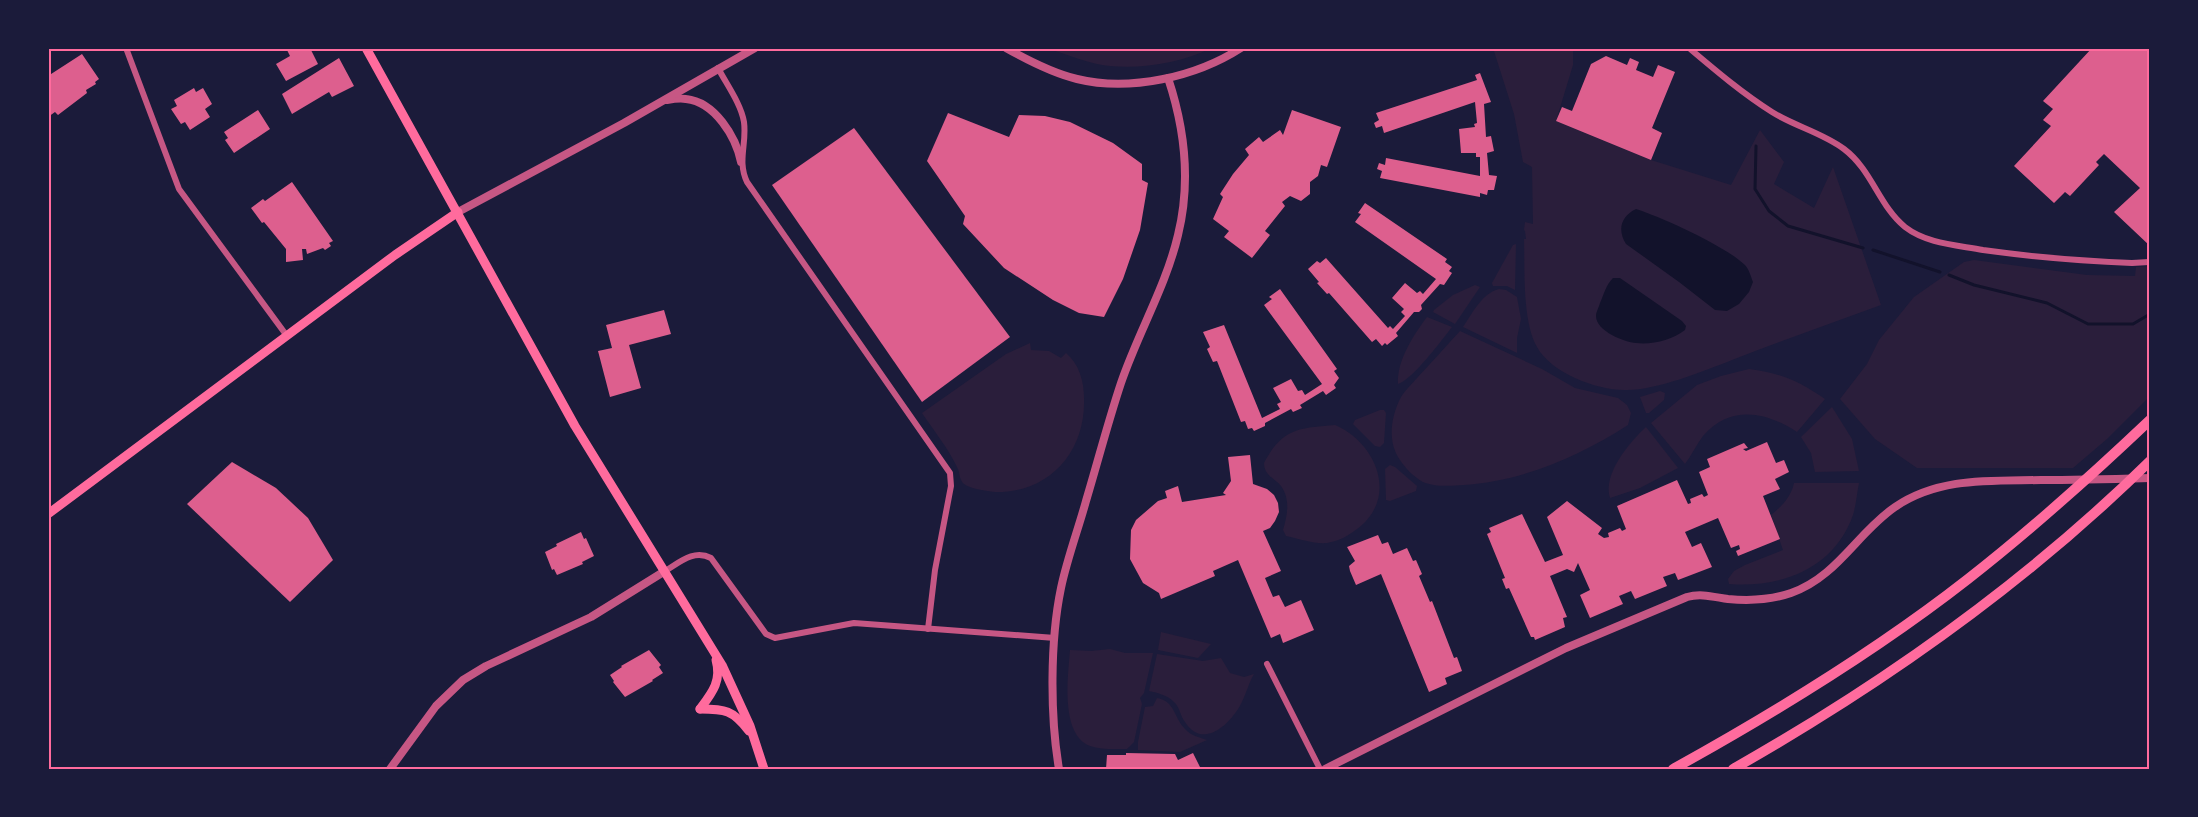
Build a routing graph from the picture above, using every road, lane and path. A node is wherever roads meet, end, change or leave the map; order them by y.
1 (126, 48) edge
2 (366, 48) edge
3 (755, 48) edge
4 (1006, 48) edge
5 (1241, 48) edge
6 (1689, 48) edge
7 (718, 68) junction
8 (1168, 78) junction
9 (665, 100) junction
10 (741, 162) junction
11 (458, 212) junction
12 (2149, 262) edge
13 (287, 336) junction
14 (2150, 420) edge
15 (2150, 461) edge
16 (2150, 478) edge
17 (48, 514) edge
18 (665, 571) junction
19 (928, 628) junction
20 (1055, 638) junction
21 (710, 643) junction
22 (1267, 664) dead end
23 (756, 741) junction
24 (390, 769) edge
25 (764, 769) edge
26 (1059, 769) edge
27 (1320, 769) edge
28 (1325, 769) edge
29 (1673, 769) edge
30 (1733, 769) edge

1 - 13 street
2 - 11 main road
3 - 7 street
4 - 8 street
5 - 8 street
6 - 12 street
7 - 9 street
7 - 10 street
8 - 20 street
9 - 10 street
9 - 11 street
10 - 19 street
11 - 13 main road
11 - 18 main road
13 - 17 main road
14 - 29 highway
15 - 30 highway
16 - 28 street
18 - 19 street
18 - 21 main road
18 - 24 street
19 - 20 street
20 - 26 street
21 - 23 main road
21 - 23 main road
22 - 27 street
23 - 25 main road

